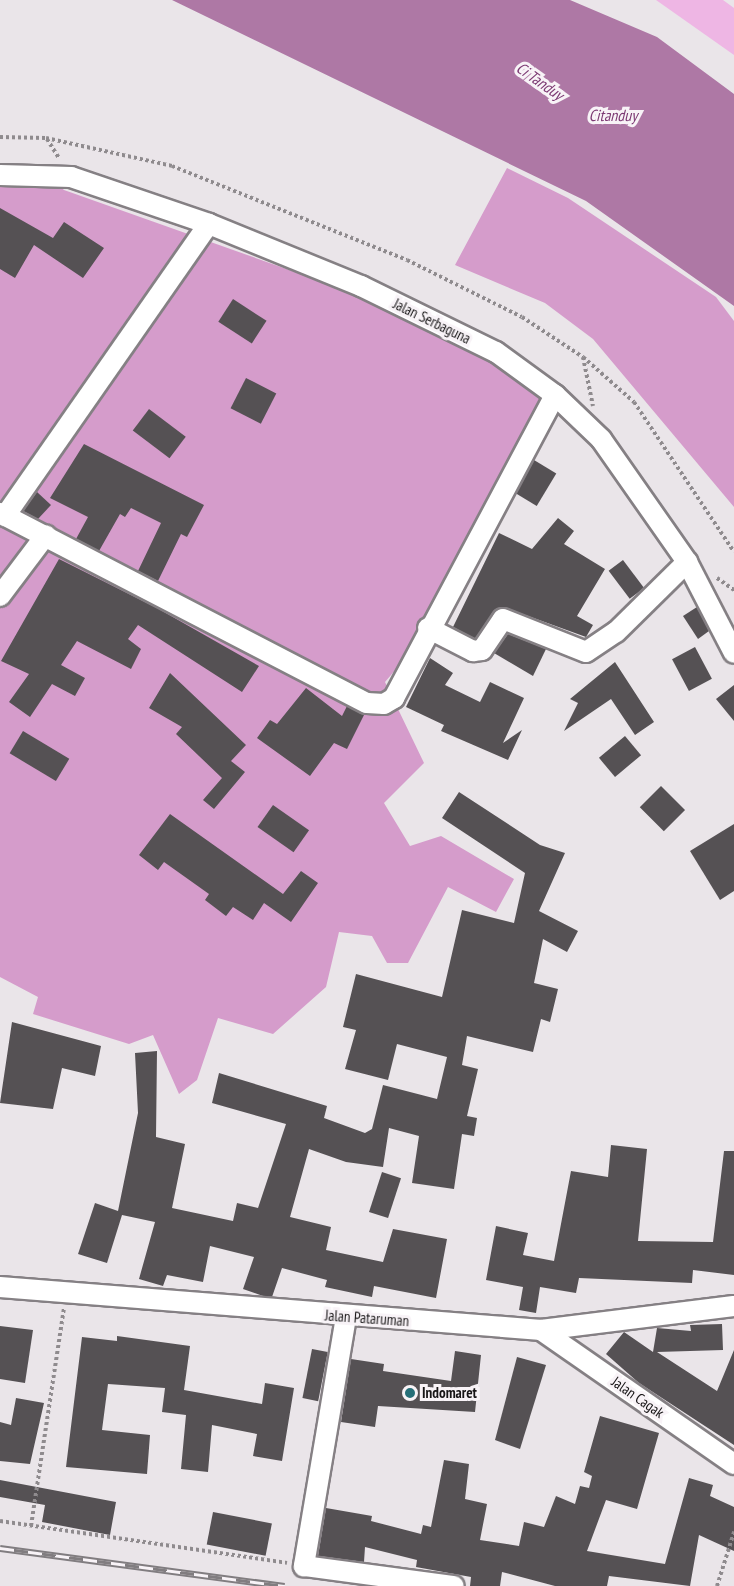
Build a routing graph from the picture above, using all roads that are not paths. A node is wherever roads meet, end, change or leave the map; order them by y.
1 (0, 175) edge
2 (209, 224) junction
3 (555, 395) junction
4 (2, 515) edge
5 (46, 535) junction
6 (687, 562) junction
7 (0, 596) edge
8 (428, 628) junction
9 (734, 653) edge
10 (0, 1287) edge
11 (734, 1306) edge
12 (346, 1317) junction
13 (541, 1330) junction
14 (734, 1464) edge
15 (454, 1586) edge

1 - 2 street, Jalan Serbaguna
2 - 3 street, Jalan Serbaguna
2 - 4 street
3 - 6 street, Jalan Serbaguna
3 - 8 street
4 - 5 street
5 - 7 street
5 - 8 street
6 - 8 street
6 - 9 street, Jalan Serbaguna
10 - 12 street, Jalan Pataruman
11 - 13 street, Jalan Pataruman
12 - 13 street, Jalan Pataruman
12 - 15 street
13 - 14 street, Jalan Cagak

